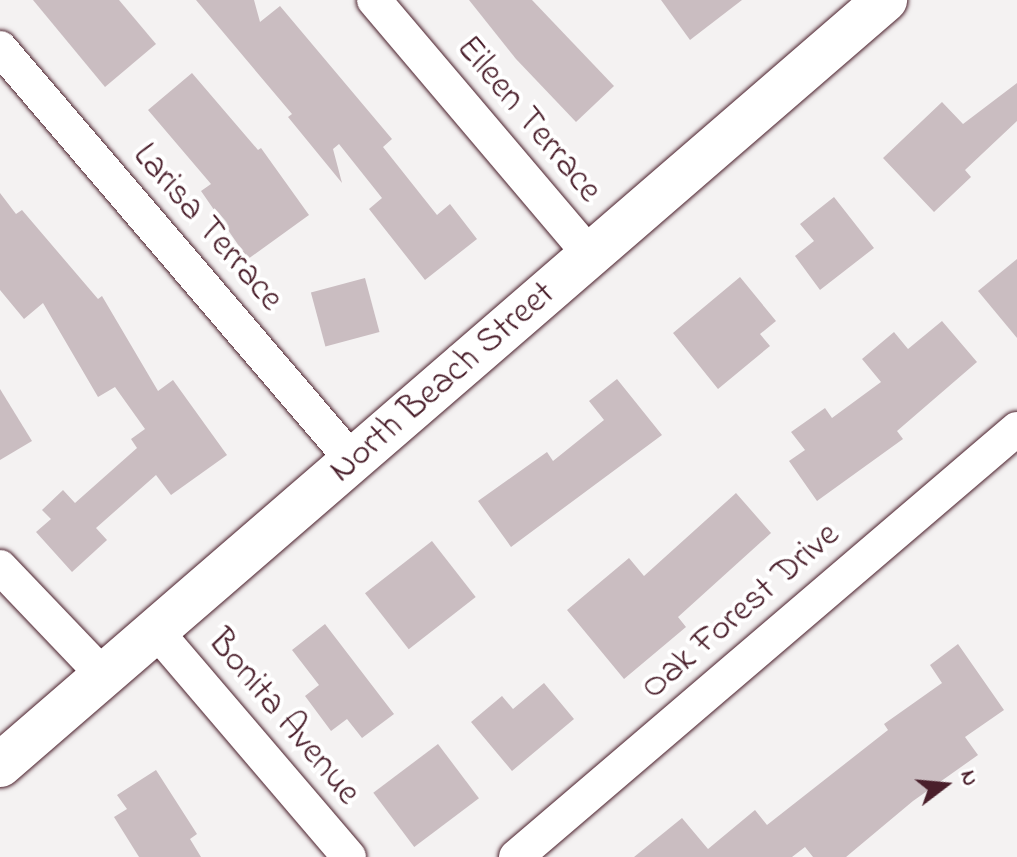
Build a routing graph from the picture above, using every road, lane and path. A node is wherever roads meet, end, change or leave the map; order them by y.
1 (374, 0) edge
2 (885, 0) edge
3 (0, 48) edge
4 (591, 256) junction
5 (1017, 429) edge
6 (353, 461) junction
7 (0, 567) edge
8 (156, 631) junction
9 (105, 677) junction
10 (0, 765) edge
11 (349, 857) edge
12 (516, 857) edge

1 - 4 street, Eileen Terrace
2 - 4 street, North Beach Street
3 - 6 street, Larisa Terrace
4 - 6 street, North Beach Street
5 - 12 street, Oak Forest Drive
6 - 8 street, North Beach Street
7 - 9 street
8 - 9 street, North Beach Street
8 - 11 street, Bonita Avenue
9 - 10 street, North Beach Street

